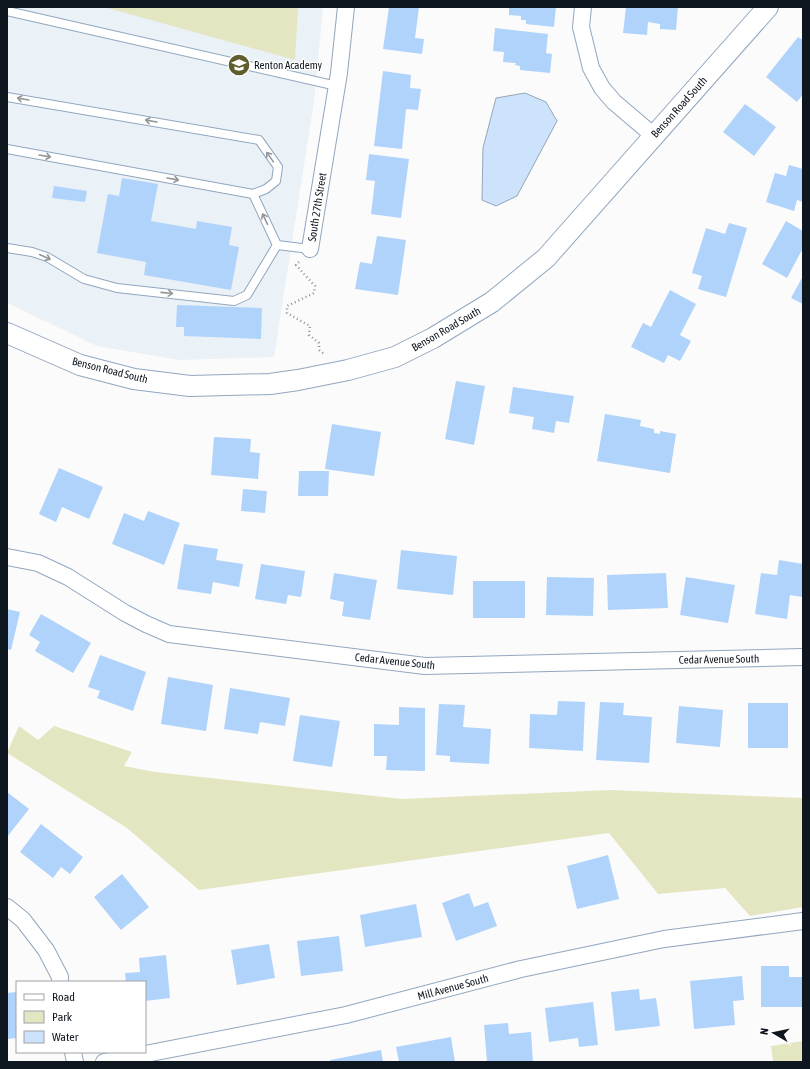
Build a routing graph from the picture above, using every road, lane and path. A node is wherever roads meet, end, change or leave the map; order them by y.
1 (346, 7) edge
2 (583, 7) edge
3 (768, 7) edge
4 (7, 11) edge
5 (337, 86) junction
6 (7, 97) edge
7 (654, 136) junction
8 (7, 149) edge
9 (253, 194) junction
10 (277, 245) junction
11 (7, 248) edge
12 (310, 249) junction
13 (7, 333) edge
14 (348, 370) junction
15 (7, 557) edge
16 (803, 657) edge
17 (7, 907) edge
18 (803, 921) edge
19 (60, 981) edge
20 (104, 1062) edge

1 - 5 street, South 27th Street
2 - 7 street
3 - 7 street, Benson Road South
4 - 5 lane
5 - 12 street, South 27th Street
9 -> 6 lane
7 - 14 street, Benson Road South
8 -> 9 lane
10 -> 9 lane
11 -> 10 lane
10 - 12 lane
12 - 14 path, South 27th Street
13 - 14 street, Benson Road South
15 - 16 street, Cedar Avenue South
17 - 19 street
18 - 20 street, Mill Avenue South

